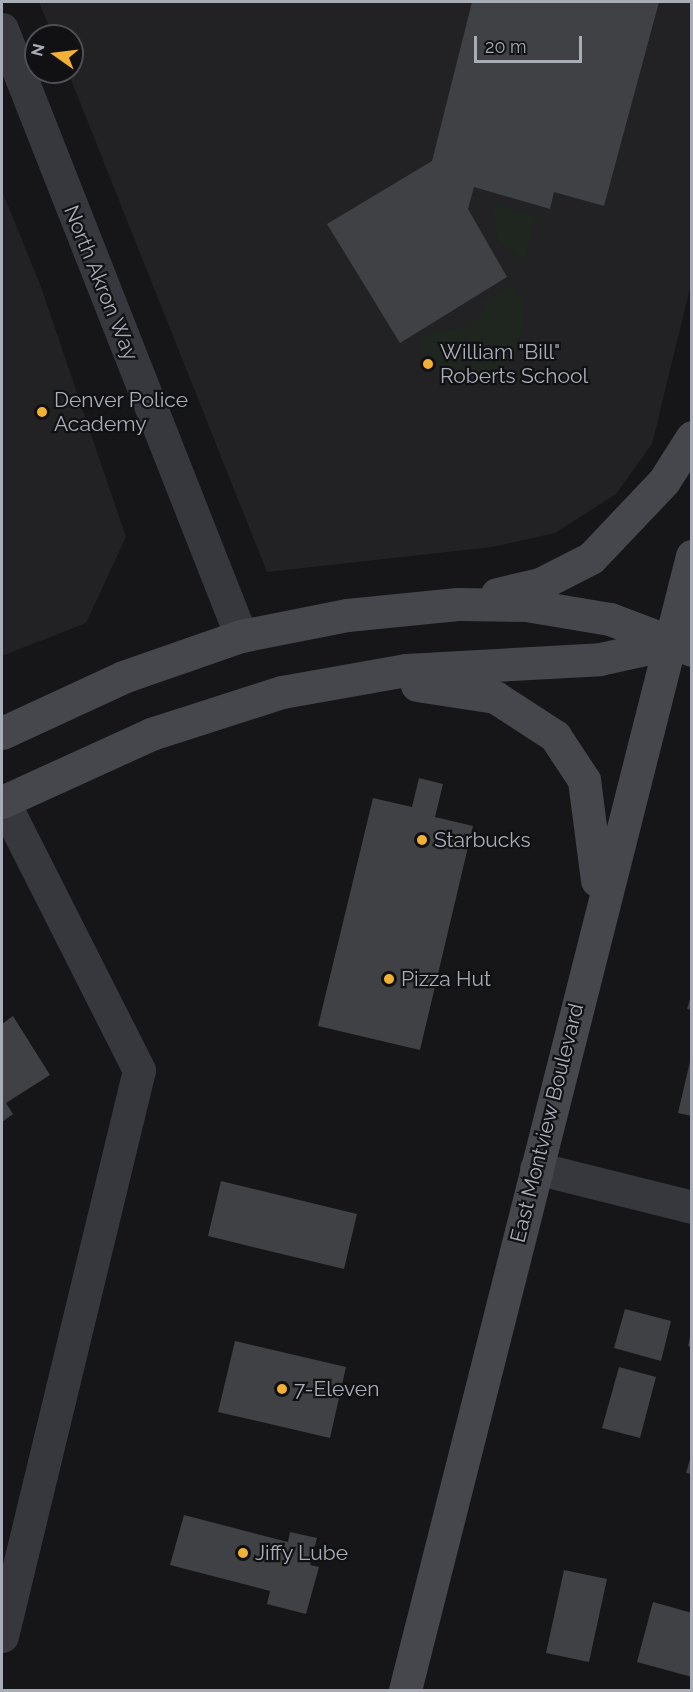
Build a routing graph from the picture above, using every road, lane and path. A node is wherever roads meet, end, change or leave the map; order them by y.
1 (2, 29) edge
2 (692, 437) edge
3 (692, 556) edge
4 (457, 603) junction
5 (241, 636) junction
6 (680, 647) edge
7 (343, 680) junction
8 (2, 733) edge
9 (2, 801) edge
10 (599, 915) junction
11 (536, 1168) junction
12 (692, 1207) edge
13 (2, 1636) edge
14 (405, 1690) edge

1 - 5 street, North Akron Way
2 - 4 main road
3 - 6 main road, East Montview Boulevard
4 - 5 main road
4 - 6 main road
5 - 8 main road
6 - 7 main road
6 - 10 main road, East Montview Boulevard
7 - 9 main road
7 - 10 main road
9 - 13 street
10 - 11 main road, East Montview Boulevard
11 - 12 street
11 - 14 main road, East Montview Boulevard

